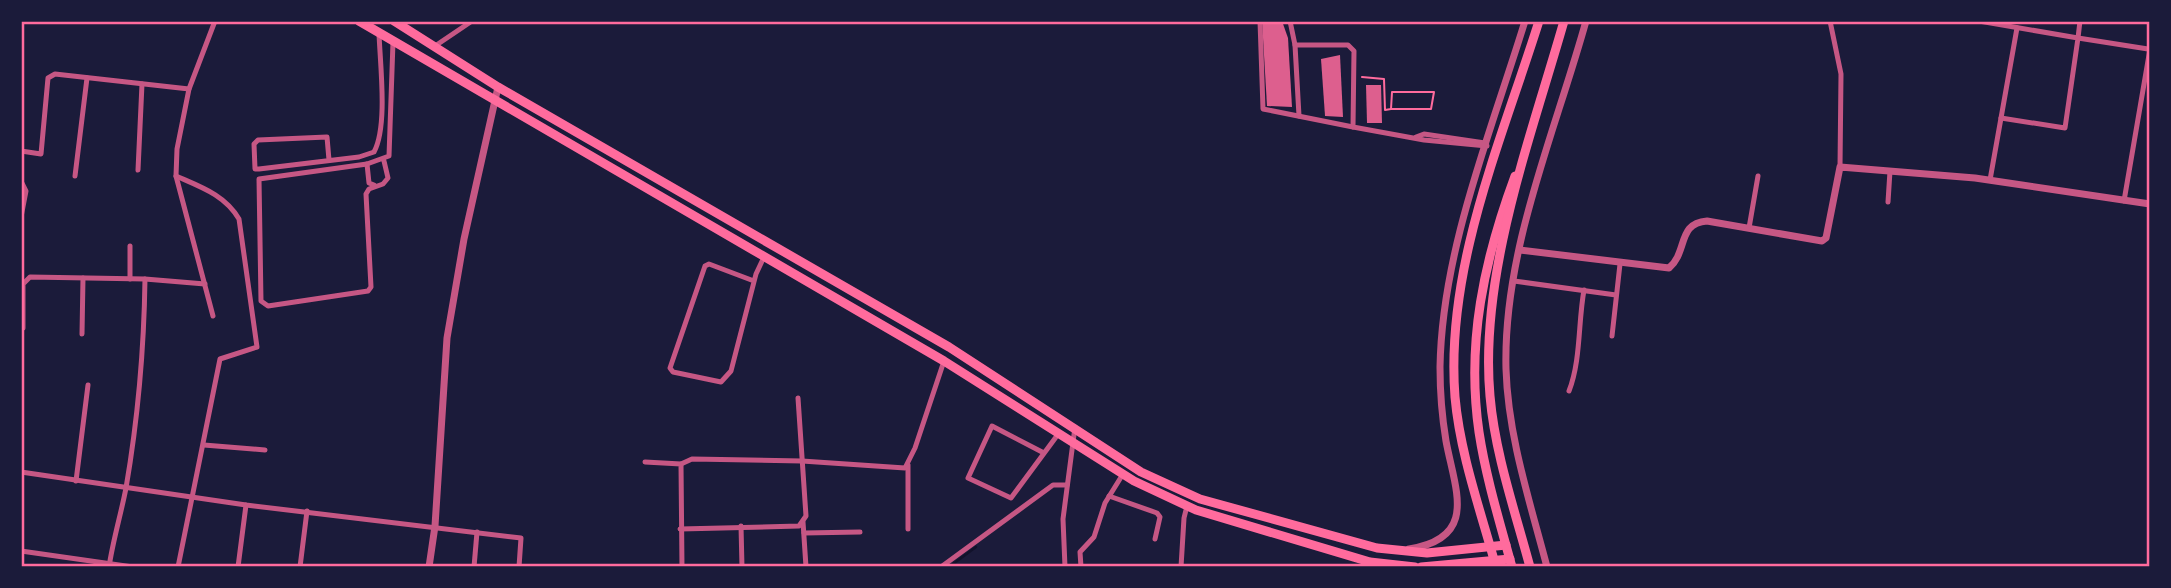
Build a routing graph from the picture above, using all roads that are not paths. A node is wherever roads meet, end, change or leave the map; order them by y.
1 (215, 21) edge
2 (359, 21) edge
3 (394, 21) edge
4 (472, 21) edge
5 (1260, 21) edge
6 (1290, 21) edge
7 (1525, 21) edge
8 (1539, 21) edge
9 (1564, 21) edge
10 (1586, 21) edge
11 (1830, 21) edge
12 (1979, 21) edge
13 (2080, 21) edge
14 (2017, 28) junction
15 (379, 33) junction
16 (2078, 38) junction
17 (393, 42) junction
18 (1295, 45) junction
19 (432, 48) junction
20 (2149, 49) edge
21 (87, 78) junction
22 (142, 84) junction
23 (498, 87) junction
24 (189, 89) junction
25 (494, 100) junction
26 (1299, 116) junction
27 (2001, 118) junction
28 (1353, 127) junction
29 (1533, 132) junction
30 (1487, 145) junction
31 (21, 151) edge
32 (329, 160) junction
33 (384, 161) junction
34 (367, 164) junction
35 (1840, 167) junction
36 (138, 170) dead end
37 (1890, 171) junction
38 (75, 176) dead end
39 (176, 176) junction
40 (1758, 176) dead end
41 (1990, 180) junction
42 (21, 181) edge
43 (373, 185) junction
44 (2124, 201) junction
45 (1888, 202) dead end
46 (2150, 204) edge
47 (21, 216) edge
48 (1749, 228) junction
49 (130, 246) dead end
50 (1520, 250) junction
51 (764, 257) junction
52 (1620, 264) junction
53 (83, 278) junction
54 (130, 279) junction
55 (145, 279) junction
56 (754, 281) junction
57 (1514, 281) junction
58 (205, 284) junction
59 (1584, 290) junction
60 (1616, 295) junction
61 (213, 316) dead end
62 (23, 328) edge
63 (82, 334) dead end
64 (1612, 335) dead end
65 (944, 361) junction
66 (88, 385) dead end
67 (1569, 391) dead end
68 (798, 398) dead end
69 (1075, 426) junction
70 (1059, 433) junction
71 (1073, 442) junction
72 (204, 445) junction
73 (265, 450) dead end
74 (1044, 453) junction
75 (802, 461) junction
76 (645, 462) dead end
77 (681, 464) junction
78 (908, 464) junction
79 (21, 472) edge
80 (1123, 474) junction
81 (76, 481) junction
82 (1067, 485) junction
83 (126, 488) junction
84 (192, 496) junction
85 (1109, 496) junction
86 (246, 505) junction
87 (1188, 506) junction
88 (307, 511) junction
89 (803, 522) junction
90 (435, 526) junction
91 (741, 526) junction
92 (680, 529) junction
93 (908, 529) dead end
94 (477, 532) junction
95 (860, 532) dead end
96 (804, 533) junction
97 (1154, 539) dead end
98 (1506, 545) junction
99 (1387, 550) junction
100 (21, 551) edge
101 (1350, 556) junction
102 (72, 558) junction
103 (1511, 563) edge
104 (109, 565) edge
105 (71, 567) edge
106 (133, 567) edge
107 (178, 567) edge
108 (238, 567) edge
109 (300, 567) edge
110 (429, 567) edge
111 (474, 567) edge
112 (519, 567) edge
113 (682, 567) edge
114 (743, 567) edge
115 (806, 567) edge
116 (941, 567) edge
117 (1065, 567) edge
118 (1081, 567) edge
119 (1181, 567) edge
120 (1374, 567) edge
121 (1415, 567) edge
122 (1421, 567) edge
123 (1496, 567) edge
124 (1530, 567) edge
125 (1547, 567) edge

1 - 24 street
2 - 15 main road
3 - 19 main road
4 - 19 street
5 - 26 street
6 - 18 street
7 - 30 street
8 - 123 main road
9 - 29 main road
10 - 50 street
11 - 35 street
12 - 14 street
13 - 16 street
14 - 16 street
14 - 27 street
15 - 17 main road
15 - 32 street
16 - 20 street
16 - 27 street
17 - 25 main road
17 - 33 street
18 - 26 street
18 - 28 street
19 - 23 main road
20 - 44 street
21 - 22 street
21 - 31 street
21 - 38 street
22 - 24 street
22 - 36 street
23 - 25 street
23 - 69 main road
24 - 39 street
25 - 51 main road
25 - 90 street
26 - 28 street
27 - 41 street
28 - 30 street
29 - 98 main road
29 - 124 main road
30 - 99 street
32 - 32 street
33 - 34 street
33 - 43 street
34 - 43 street
34 - 43 street
35 - 37 street
35 - 48 street
37 - 41 street
37 - 45 street
39 - 58 street
39 - 72 street
40 - 48 street
41 - 44 street
42 - 47 street
44 - 46 street
48 - 52 street
49 - 54 street
50 - 52 street
50 - 57 street
51 - 56 street
51 - 65 main road
52 - 60 street
53 - 54 street
53 - 62 street
53 - 63 street
54 - 55 street
55 - 58 street
55 - 83 street
56 - 56 street
57 - 59 street
57 - 125 street
58 - 61 street
59 - 60 street
59 - 67 street
60 - 64 street
65 - 70 main road
65 - 78 street
66 - 81 street
68 - 75 street
69 - 71 street
69 - 99 main road
70 - 71 main road
70 - 74 street
71 - 80 main road
71 - 82 street
72 - 73 street
72 - 84 street
74 - 74 street
75 - 77 street
75 - 78 street
75 - 89 street
76 - 77 street
77 - 92 street
78 - 93 street
79 - 81 street
80 - 85 street
80 - 87 main road
81 - 83 street
82 - 116 street
82 - 117 street
83 - 84 street
83 - 104 street
84 - 86 street
84 - 107 street
85 - 97 street
85 - 118 street
86 - 88 street
86 - 108 street
87 - 101 main road
87 - 119 street
88 - 90 street
88 - 109 street
89 - 91 street
89 - 96 street
90 - 94 street
90 - 110 street
91 - 92 street
91 - 114 street
92 - 113 street
94 - 111 street
94 - 112 street
95 - 96 street
96 - 115 street
98 - 99 main road
98 - 103 main road
100 - 102 street
101 - 120 street
101 - 121 main road
102 - 104 street
102 - 105 street
103 - 122 main road
104 - 106 street

